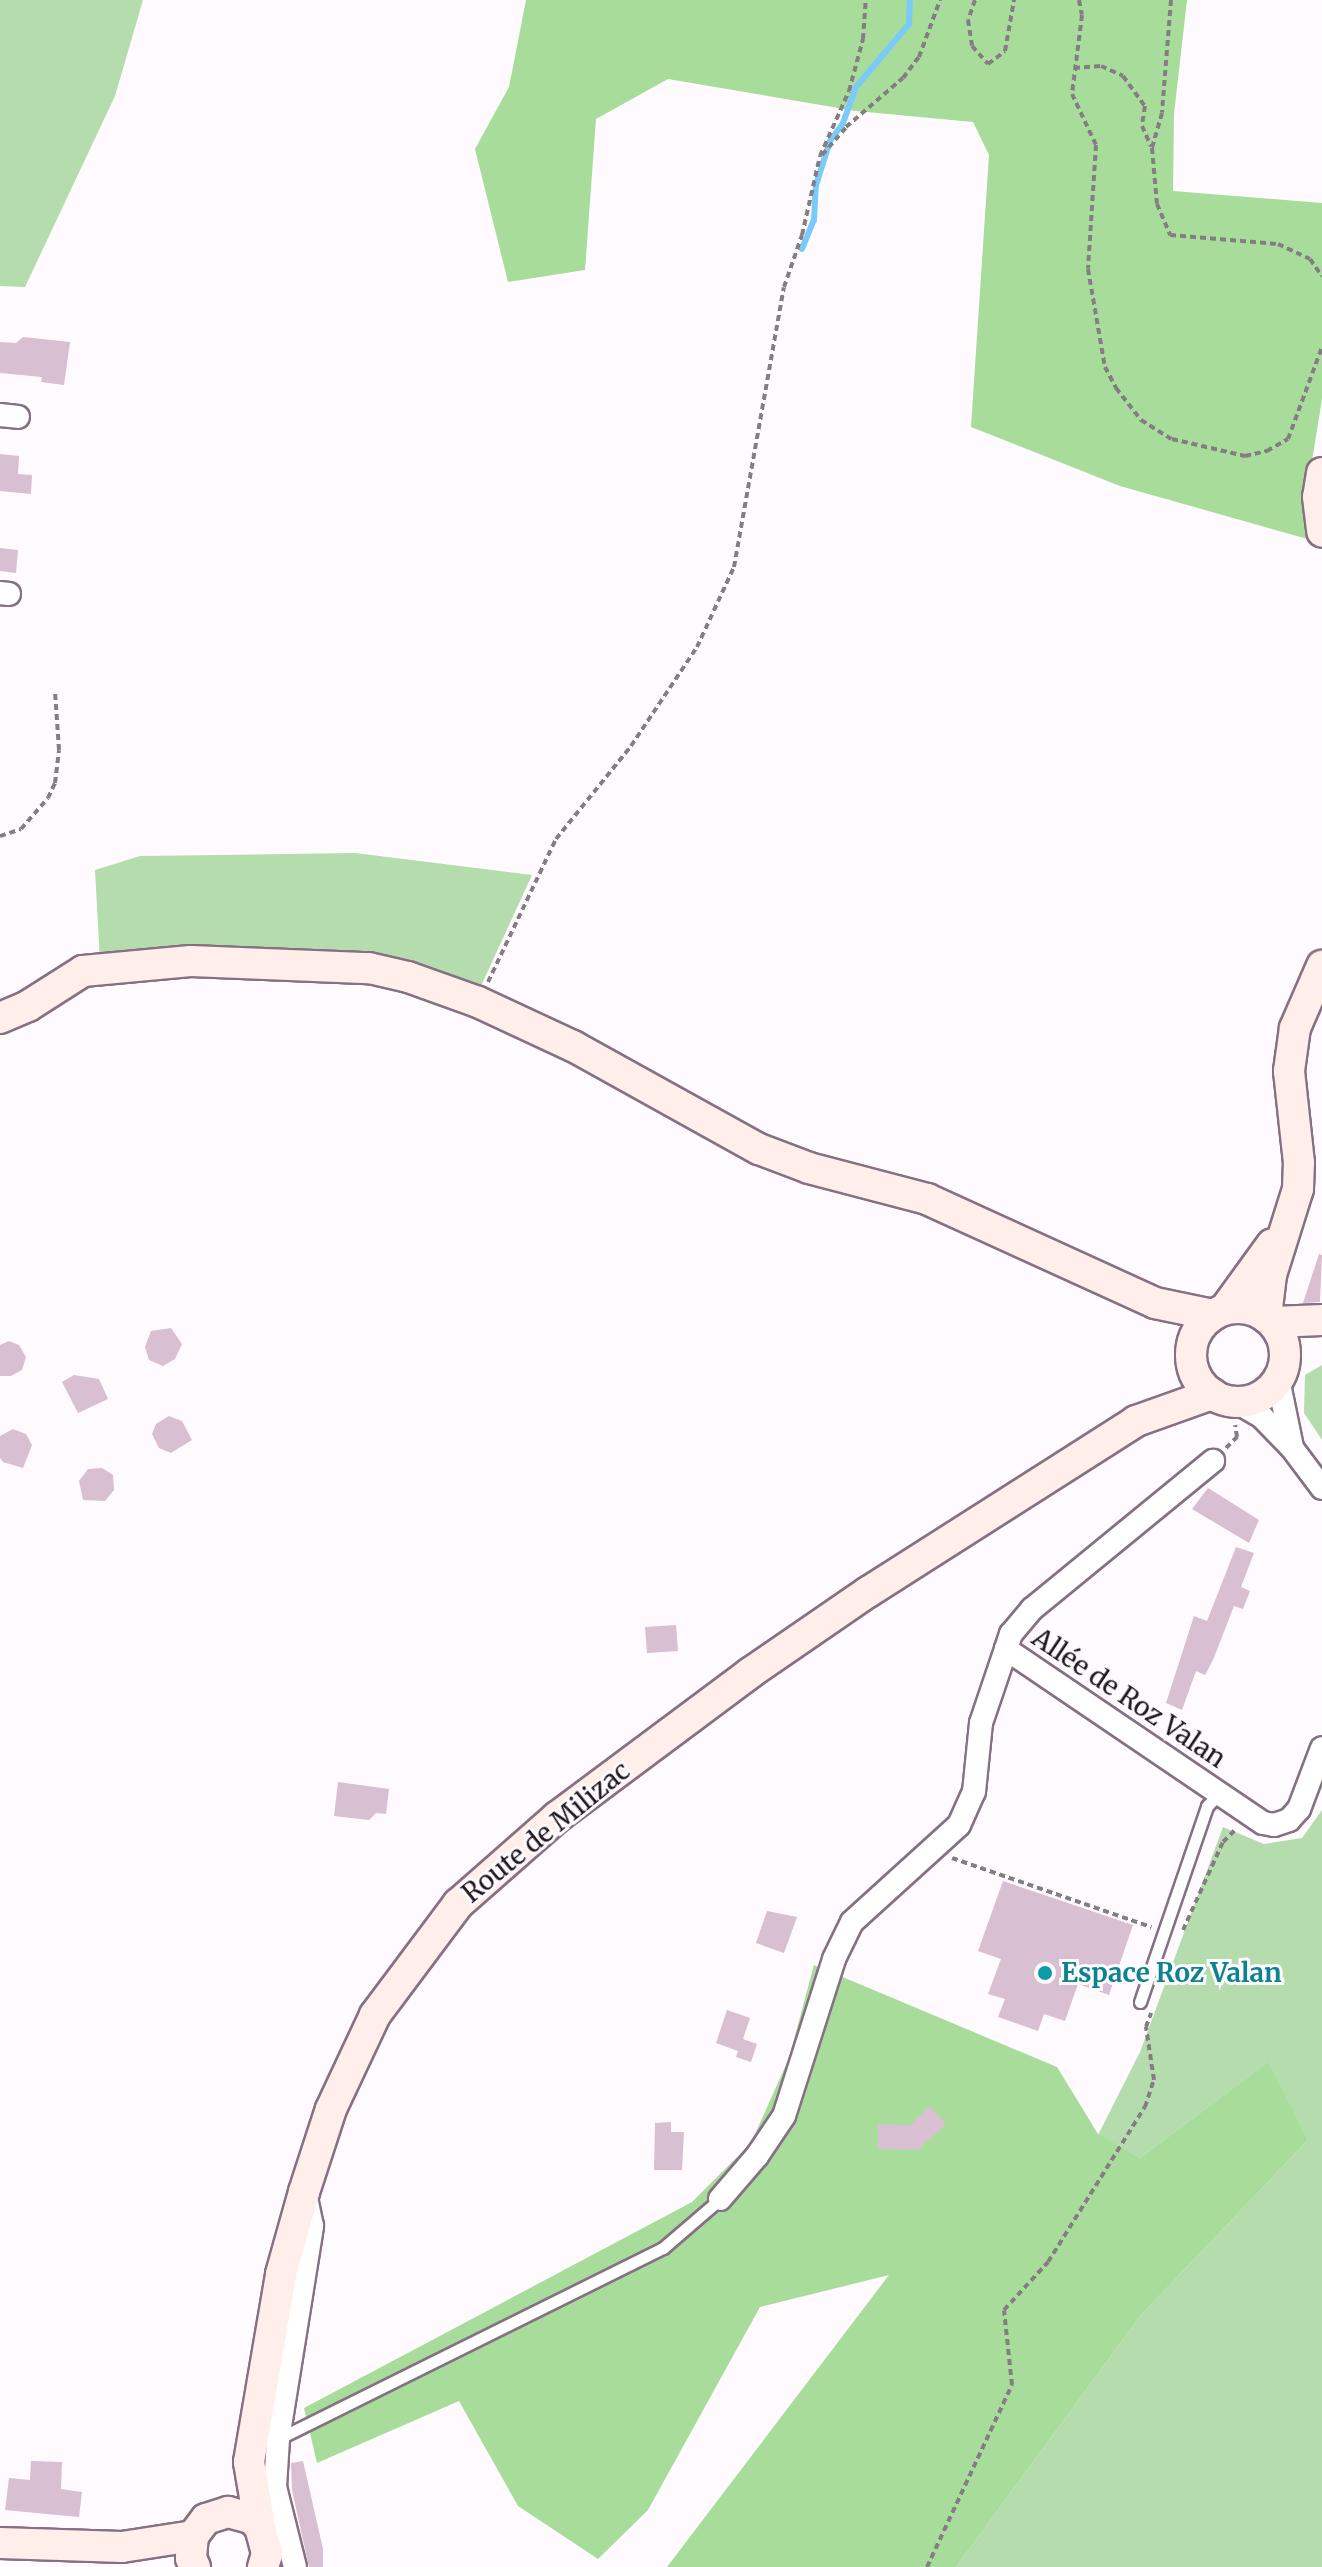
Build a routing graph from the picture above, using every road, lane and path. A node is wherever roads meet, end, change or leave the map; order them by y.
1 (866, 0) edge
2 (940, 0) edge
3 (975, 0) edge
4 (1014, 0) edge
5 (1079, 0) edge
6 (1171, 0) edge
7 (1074, 68) junction
8 (1152, 148) junction
9 (820, 156) junction
10 (1322, 276) edge
11 (1322, 347) edge
12 (1322, 473) edge
13 (1322, 532) edge
14 (55, 691) dead end
15 (0, 836) edge
16 (1322, 966) edge
17 (478, 1002) junction
18 (0, 1018) edge
19 (1289, 1219) junction
20 (1155, 1303) junction
21 (1219, 1312) junction
22 (1270, 1320) junction
23 (1322, 1320) edge
24 (1322, 1338) edge
25 (1191, 1358) junction
26 (1280, 1373) junction
27 (1227, 1400) junction
28 (1136, 1421) junction
29 (1292, 1448) junction
30 (1213, 1461) joint
31 (1322, 1488) edge
32 (1006, 1649) junction
33 (1322, 1748) edge
34 (1220, 1793) junction
35 (1255, 1817) junction
36 (945, 1855) dead end
37 (1138, 1922) dead end
38 (1181, 1933) dead end
39 (1156, 2000) dead end
40 (1140, 2002) dead end
41 (304, 2192) junction
42 (720, 2199) joint
43 (278, 2439) junction
44 (249, 2462) junction
45 (215, 2514) junction
46 (260, 2527) junction
47 (193, 2536) junction
48 (0, 2543) edge
49 (122, 2547) junction
50 (193, 2567) edge
51 (263, 2567) edge
52 (295, 2567) edge
53 (927, 2567) edge

1 - 9 path
2 - 9 path
3 - 4 path
5 - 7 path
6 - 8 path
7 - 8 path
7 - 11 path
8 - 10 path
9 - 17 path
12 - 13 main road
14 - 15 path
16 - 19 main road
17 - 18 main road
17 - 20 main road
19 - 21 main road
19 - 22 main road
20 - 21 main road
20 - 25 main road
21 - 22 main road
21 - 25 main road
22 - 23 main road
22 - 26 main road
24 - 26 main road
25 - 27 main road
25 - 28 main road, Route de Milizac
26 - 27 main road
26 - 29 street
27 - 28 main road, Route de Milizac
27 - 29 street
27 - 30 path
28 - 41 main road, Route de Milizac
29 - 31 street
30 - 32 street
32 - 34 street, Allée de Roz Valan
32 - 42 street, Allée de Roz Valan
33 - 35 street
34 - 35 street, Allée de Roz Valan
34 - 40 lane
35 - 38 path
36 - 37 path
39 - 53 path
41 - 43 street
41 - 44 main road, Route de Milizac
42 - 43 lane
43 - 52 street
44 - 45 main road, Route de Milizac
44 - 46 main road, Route de Milizac
45 - 46 main road
45 - 47 main road, Route de Milizac
46 - 51 main road, Route de Milizac
47 - 49 main road
47 - 50 main road
48 - 49 main road
49 - 50 main road

